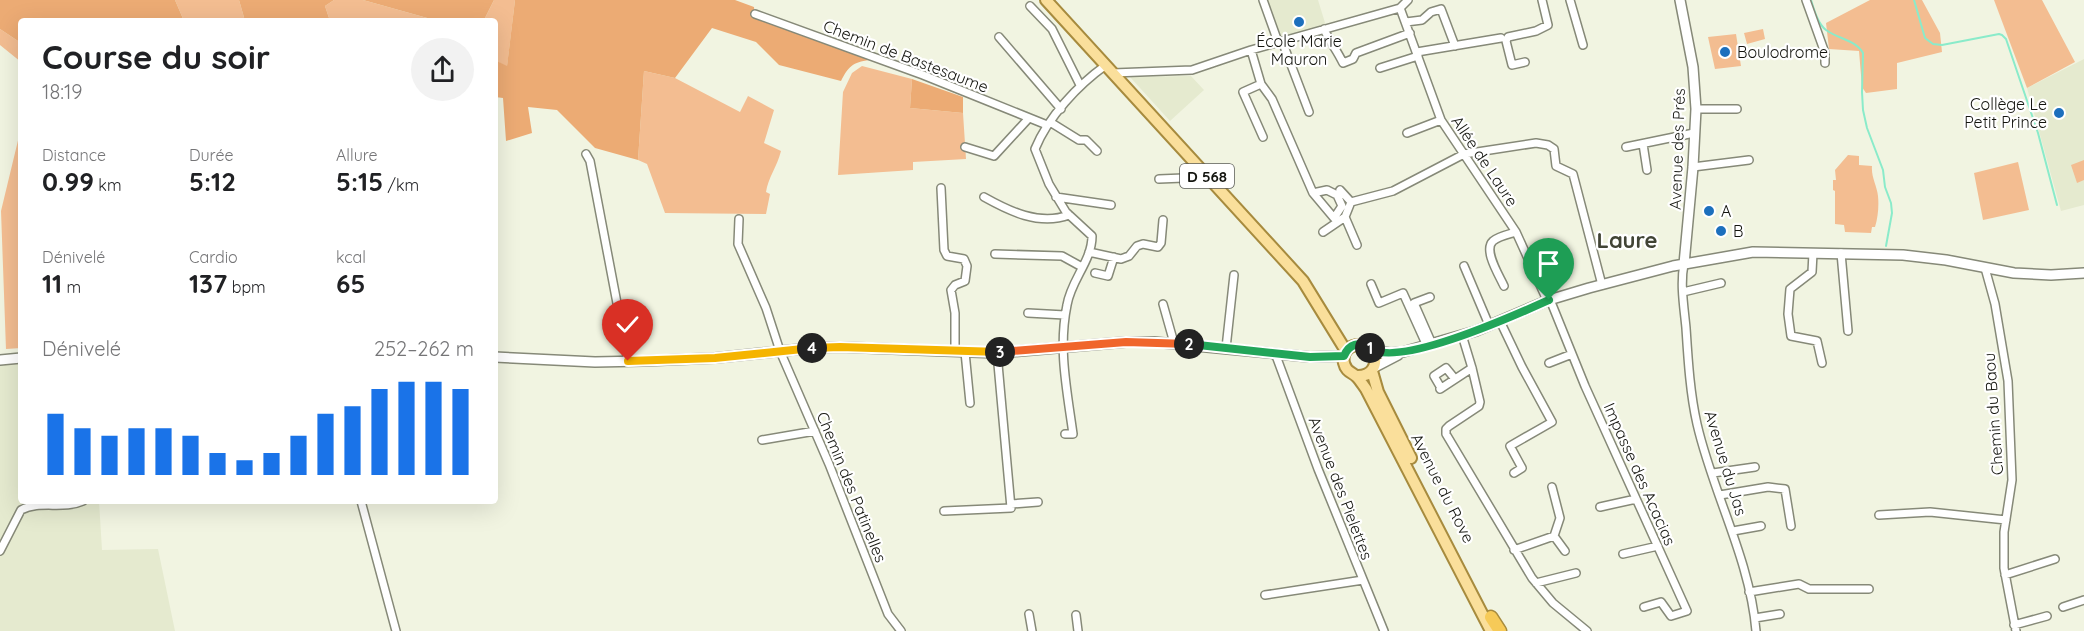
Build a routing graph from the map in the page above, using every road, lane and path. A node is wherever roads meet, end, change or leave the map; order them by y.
1 (1046, 0) edge
2 (1263, 0) edge
3 (1387, 0) edge
4 (1407, 0) edge
5 (1542, 0) edge
6 (1570, 0) edge
7 (1680, 0) edge
8 (1806, 0) edge
9 (1030, 6) dead end
10 (1400, 8) junction
11 (1390, 9) junction
12 (755, 14) dead end
13 (1406, 22) junction
14 (1324, 29) junction
15 (1410, 33) junction
16 (999, 37) dead end
17 (1501, 38) dead end
18 (1280, 41) junction
19 (1583, 45) dead end
20 (1455, 46) junction
21 (1251, 50) junction
22 (1418, 54) junction
23 (1525, 62) dead end
24 (1825, 63) dead end
25 (1380, 68) dead end
26 (1109, 69) junction
27 (1261, 84) junction
28 (1080, 85) junction
29 (1061, 109) junction
30 (1696, 109) junction
31 (1737, 109) dead end
32 (1309, 112) dead end
33 (1029, 118) junction
34 (1441, 120) junction
35 (1049, 124) junction
36 (1407, 133) dead end
37 (1694, 133) junction
38 (1263, 137) dead end
39 (1643, 144) junction
40 (965, 147) dead end
41 (1626, 147) dead end
42 (1098, 151) dead end
43 (586, 154) dead end
44 (1464, 154) junction
45 (1749, 160) dead end
46 (1693, 167) junction
47 (1647, 170) dead end
48 (1208, 177) junction
49 (1159, 179) dead end
50 (941, 188) dead end
51 (1340, 190) dead end
52 (1313, 193) dead end
53 (984, 196) dead end
54 (1056, 197) junction
55 (1351, 201) junction
56 (1111, 205) dead end
57 (1069, 215) junction
58 (1345, 217) junction
59 (739, 219) dead end
60 (1163, 220) dead end
61 (1323, 232) dead end
62 (1516, 232) junction
63 (1357, 245) dead end
64 (1089, 252) junction
65 (1813, 253) junction
66 (1841, 253) junction
67 (995, 254) dead end
68 (1114, 257) junction
69 (1684, 264) junction
70 (1464, 266) dead end
71 (1082, 267) junction
72 (1985, 268) junction
73 (1095, 273) dead end
74 (2083, 274) edge
75 (1234, 275) dead end
76 (1108, 276) junction
77 (1117, 278) dead end
78 (1721, 283) dead end
79 (1371, 284) dead end
80 (1602, 285) junction
81 (1504, 286) dead end
82 (1683, 292) junction
83 (1430, 297) dead end
84 (1549, 300) junction
85 (1163, 304) dead end
86 (1322, 310) junction
87 (1028, 313) dead end
88 (1065, 315) junction
89 (1500, 321) junction
90 (1489, 326) junction
91 (1848, 331) dead end
92 (1462, 335) junction
93 (1174, 343) junction
94 (1356, 344) junction
95 (1430, 345) junction
96 (1061, 346) junction
97 (1226, 348) junction
98 (780, 351) junction
99 (960, 351) junction
100 (1373, 351) junction
101 (1403, 352) junction
102 (18, 353) edge
103 (997, 353) junction
104 (1275, 353) junction
105 (1345, 353) junction
106 (0, 354) edge
107 (1572, 354) junction
108 (498, 357) edge
109 (1310, 357) junction
110 (18, 358) edge
111 (0, 360) edge
112 (628, 361) junction
113 (1549, 363) dead end
114 (1822, 363) dead end
115 (1472, 368) junction
116 (1373, 369) junction
117 (1352, 374) junction
118 (1455, 380) junction
119 (970, 403) dead end
120 (815, 431) junction
121 (1065, 434) dead end
122 (762, 440) dead end
123 (1755, 467) dead end
124 (1515, 473) dead end
125 (1713, 473) junction
126 (1552, 487) dead end
127 (1720, 495) junction
128 (1636, 499) junction
129 (1038, 502) dead end
130 (72, 504) edge
131 (362, 504) edge
132 (1011, 506) junction
133 (1600, 507) dead end
134 (944, 511) dead end
135 (1879, 515) dead end
136 (2006, 520) junction
137 (1791, 525) dead end
138 (1761, 526) dead end
139 (1733, 531) junction
140 (1554, 536) junction
141 (1658, 546) junction
142 (1514, 550) junction
143 (0, 551) edge
144 (1565, 552) dead end
145 (1623, 554) dead end
146 (2055, 559) dead end
147 (1575, 573) dead end
148 (2005, 575) junction
149 (1363, 580) junction
150 (1536, 583) junction
151 (1869, 590) dead end
152 (1749, 592) junction
153 (1265, 595) dead end
154 (2084, 600) edge
155 (1644, 607) dead end
156 (2063, 607) dead end
157 (1029, 614) dead end
158 (1780, 614) dead end
159 (1076, 615) dead end
160 (2047, 616) dead end
161 (1491, 617) joint
162 (1755, 618) junction
163 (2015, 628) edge
164 (396, 631) edge
165 (901, 631) edge
166 (1032, 631) edge
167 (1078, 631) edge
168 (1384, 631) edge
169 (1491, 631) edge
170 (1499, 631) edge
171 (1587, 631) edge
172 (1756, 631) edge

1 - 26 main road, D 568
2 - 18 street
3 - 11 street
4 - 10 street
5 - 23 street
6 - 19 street
7 - 30 street, Avenue des Prés
8 - 24 street
9 - 28 street
10 - 11 street
10 - 13 street, Allée de Laure
11 - 14 street
12 - 33 street, Chemin de Bastesaume
13 - 15 street, Allée de Laure
13 - 20 street
14 - 15 street
14 - 18 street
15 - 22 street, Allée de Laure
16 - 29 street
17 - 20 street
18 - 21 street
18 - 32 street
20 - 22 street
21 - 26 street
21 - 27 street
22 - 25 street
22 - 34 street, Allée de Laure
26 - 28 street
26 - 48 main road, D 568
27 - 38 street
27 - 52 street
28 - 29 street
29 - 35 street
30 - 31 street
30 - 37 street, Avenue des Prés
33 - 35 street, Chemin de Bastesaume
33 - 40 street
34 - 36 street
34 - 44 street, Allée de Laure
35 - 42 street, Chemin de Bastesaume
35 - 54 street
37 - 39 street
37 - 46 street, Avenue des Prés
39 - 41 street
39 - 47 street
43 - 112 street
44 - 55 street
44 - 62 street, Allée de Laure
44 - 80 street
45 - 46 street
46 - 69 street, Avenue des Prés
48 - 49 street
48 - 86 main road, D 568
50 - 99 street
51 - 55 street
53 - 57 street
54 - 56 street
54 - 57 street
55 - 58 street
57 - 64 street
58 - 61 street
58 - 63 street
59 - 98 street, Chemin des Patinelles
60 - 68 street
62 - 81 street
62 - 84 street, Allée de Laure
64 - 68 street
64 - 71 street
65 - 66 street
65 - 69 street
65 - 114 street
66 - 72 street
66 - 91 street
67 - 71 street
68 - 76 street
69 - 80 street
69 - 82 street, Avenue du Jas
70 - 90 street
71 - 88 street
72 - 74 street
72 - 136 street, Chemin du Baou
73 - 76 street
75 - 97 street
76 - 77 street
78 - 82 street
79 - 95 street
80 - 84 street
82 - 125 street, Avenue du Jas
83 - 95 street
84 - 89 street
84 - 107 street, Impasse des Acacias
85 - 93 street
86 - 94 main road, D 568
86 - 105 main road, D 568
87 - 88 street
88 - 96 street
89 - 90 street
89 - 124 street
90 - 92 street
92 - 95 street
92 - 115 street
93 - 96 street
93 - 97 street
94 - 100 main road
94 - 105 main road
95 - 101 street
96 - 103 street
96 - 121 street
97 - 104 street
98 - 99 street
98 - 112 street
98 - 120 street, Chemin des Patinelles
99 - 103 street
99 - 119 street
100 - 101 street
100 - 116 main road
101 - 116 street
102 - 106 street
103 - 132 street
104 - 109 street
104 - 149 street, Avenue des Pielettes
105 - 109 street
105 - 117 main road
107 - 113 street
107 - 128 street, Impasse des Acacias
108 - 112 street
109 - 117 street
110 - 111 street
115 - 118 street
115 - 142 street
116 - 117 main road
116 - 161 main road, Avenue du Rove
117 - 169 main road
118 - 118 street
120 - 122 street
120 - 165 street, Chemin des Patinelles
123 - 125 street
125 - 127 street, Avenue du Jas
126 - 140 street
127 - 137 street
127 - 139 street, Avenue du Jas
128 - 133 street
128 - 141 street, Impasse des Acacias
129 - 132 street
130 - 143 street
131 - 164 street
132 - 134 street
135 - 136 street
136 - 148 street, Chemin du Baou
138 - 139 street
139 - 152 street, Avenue du Jas
140 - 142 street
140 - 144 street
141 - 145 street
141 - 155 street, Impasse des Acacias
142 - 150 street
146 - 148 street
147 - 150 street
148 - 163 street, Chemin du Baou
149 - 153 street
149 - 168 street, Avenue des Pielettes
150 - 171 street
151 - 152 street
152 - 162 street, Avenue du Jas
154 - 156 street
157 - 166 street
158 - 162 street
159 - 167 street
160 - 163 street
161 - 170 highway
162 - 172 street, Avenue du Jas

